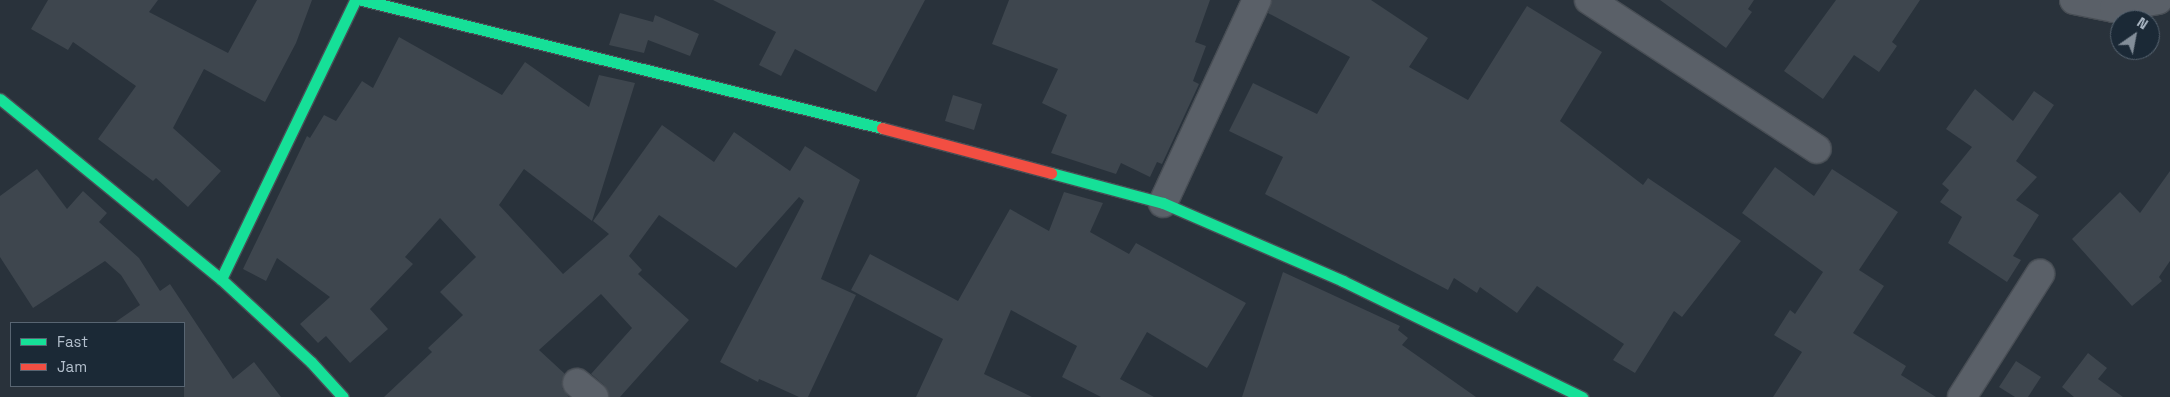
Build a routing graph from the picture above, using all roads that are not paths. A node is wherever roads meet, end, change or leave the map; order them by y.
1 (355, 0) edge
2 (362, 0) edge
3 (1257, 0) edge
4 (1589, 0) edge
5 (2074, 0) edge
6 (2158, 0) edge
7 (0, 99) edge
8 (1817, 149) dead end
9 (1163, 203) junction
10 (2040, 274) dead end
11 (220, 279) junction
12 (343, 397) edge
13 (1582, 397) edge
14 (1962, 397) edge

1 - 11 street
2 - 9 street
3 - 9 street
4 - 8 street
5 - 6 street
7 - 11 street
9 - 13 street
10 - 14 street
11 - 12 street

